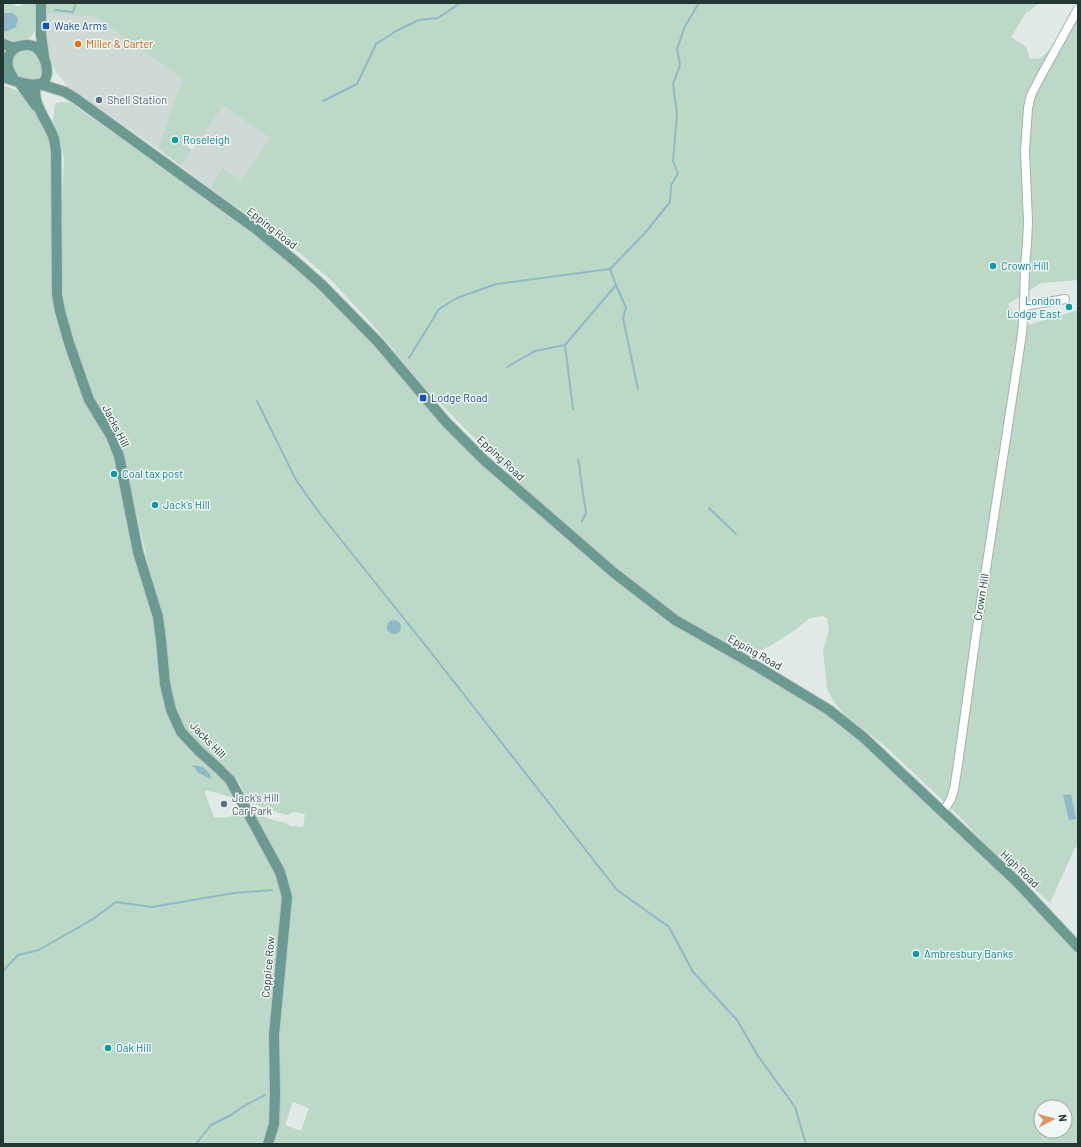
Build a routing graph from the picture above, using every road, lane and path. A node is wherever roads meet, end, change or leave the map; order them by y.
1 (41, 3) edge
2 (1078, 9) edge
3 (41, 21) junction
4 (3, 45) edge
5 (21, 46) junction
6 (45, 61) junction
7 (6, 62) edge
8 (3, 78) edge
9 (17, 82) junction
10 (38, 84) junction
11 (66, 92) junction
12 (40, 110) junction
13 (1065, 299) dead end
14 (1024, 306) junction
15 (243, 802) joint
16 (943, 812) junction
17 (1078, 946) edge
18 (268, 1144) edge

1 - 3 main road
2 - 14 street, Crown Hill
3 - 5 main road
3 - 6 main road
4 - 5 main road
4 - 7 main road
5 - 6 main road
5 - 7 main road
6 - 10 main road
6 - 11 main road, Epping Road
7 - 9 main road
8 - 9 main road
9 - 10 main road
9 - 12 main road
10 - 11 main road, Epping Road
10 - 12 main road
11 - 16 main road, Epping Road
12 - 15 main road, Jacks Hill
13 - 14 street
14 - 16 street, Crown Hill
15 - 18 main road, Coppice Row
16 - 17 main road, High Road

